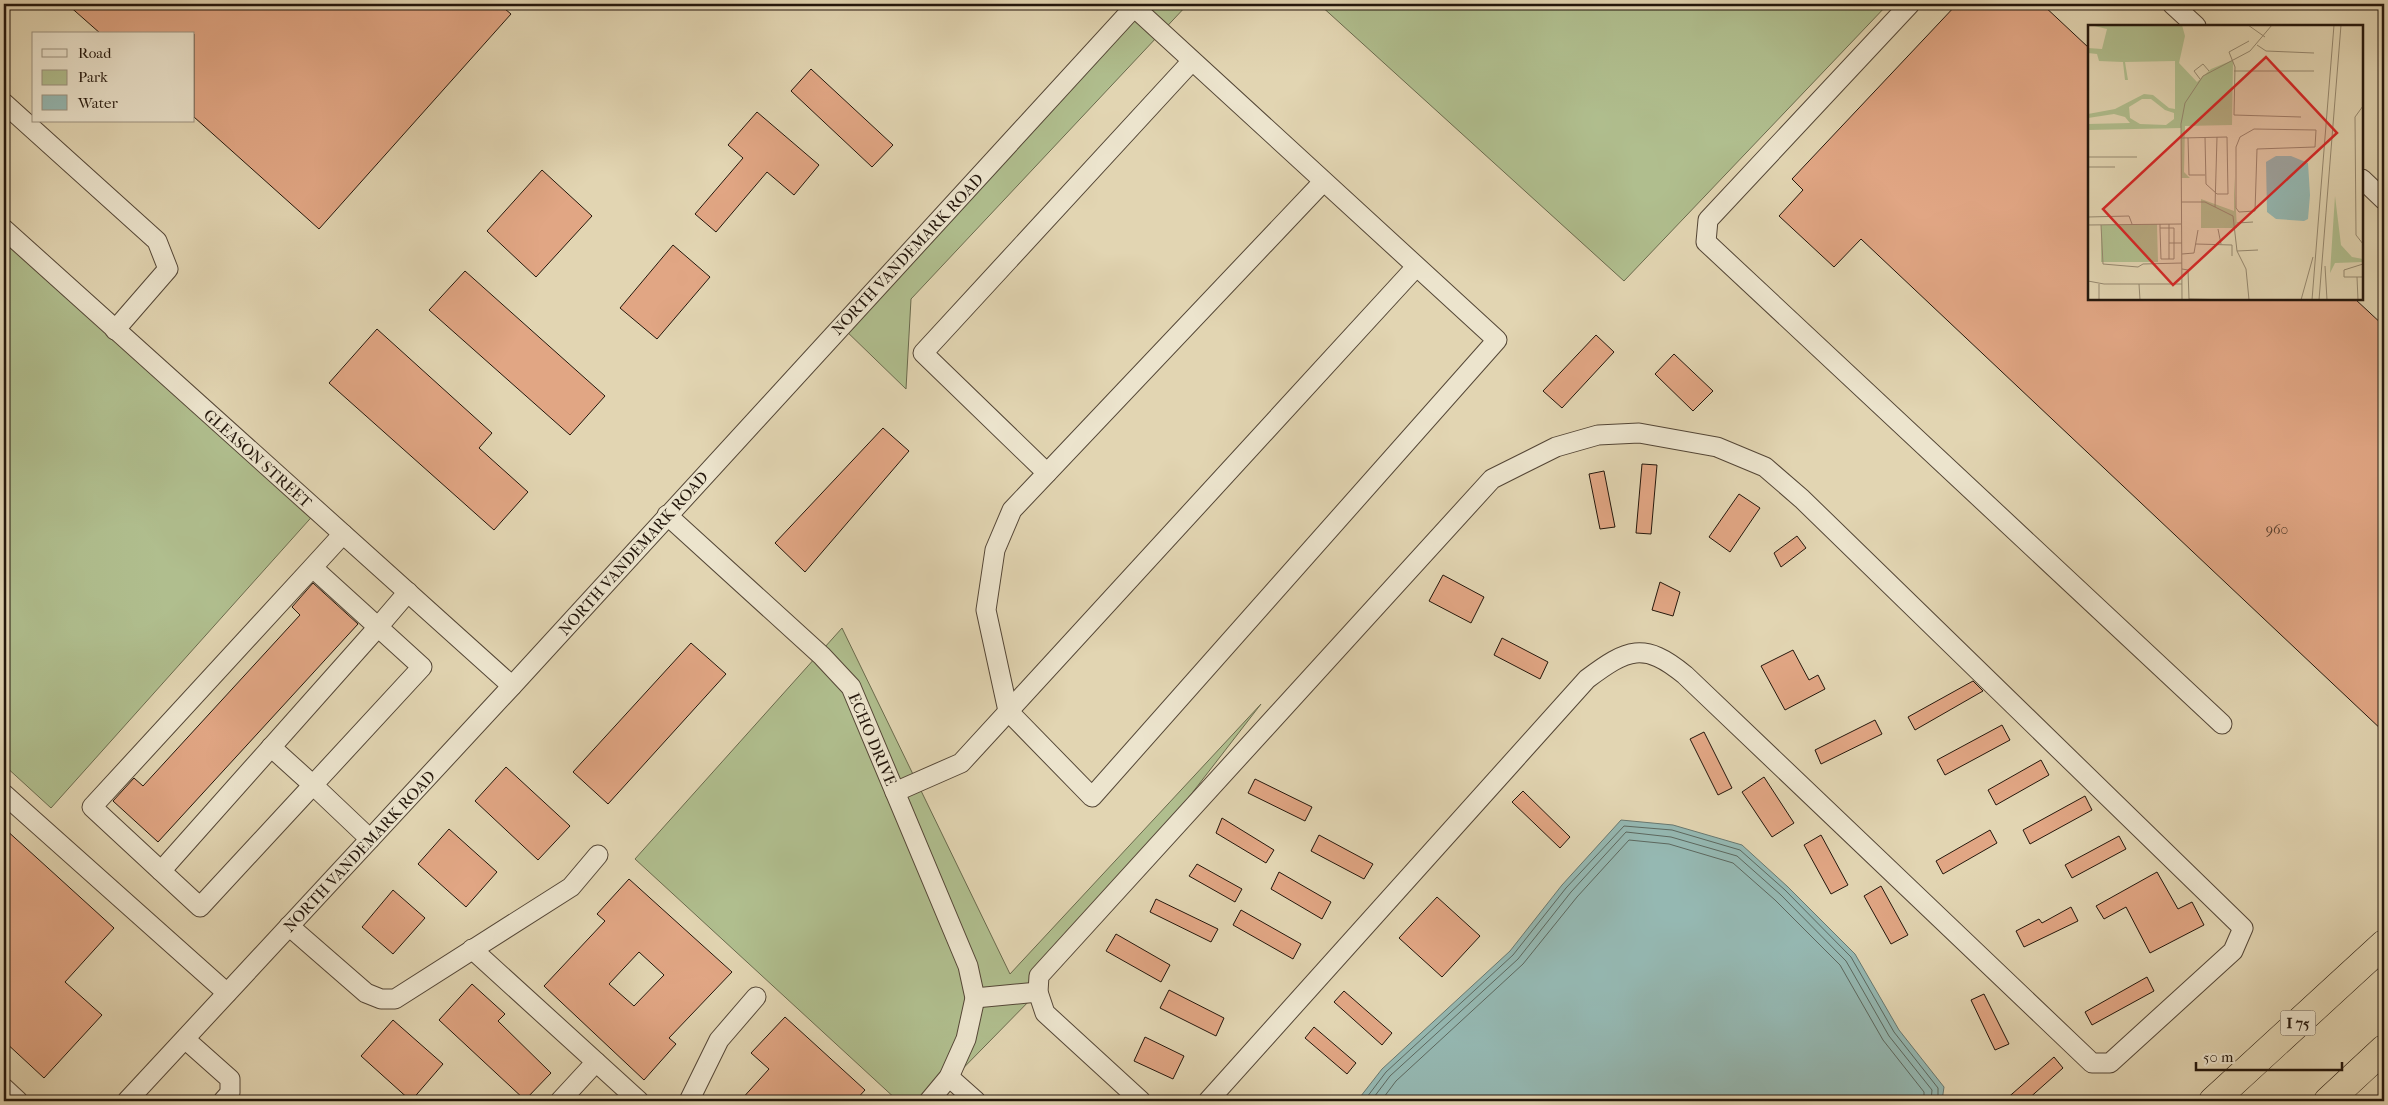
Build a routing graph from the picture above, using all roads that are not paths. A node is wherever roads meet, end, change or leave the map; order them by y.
1 (1910, 4) edge
2 (2172, 4) edge
3 (1136, 6) edge
4 (2195, 25) edge
5 (1192, 61) junction
6 (4, 103) edge
7 (2363, 180) edge
8 (1323, 182) junction
9 (2384, 200) edge
10 (4, 230) edge
11 (1416, 268) junction
12 (115, 330) junction
13 (1047, 473) junction
14 (667, 515) junction
15 (343, 534) junction
16 (312, 568) junction
17 (408, 592) junction
18 (378, 627) junction
19 (512, 686) junction
20 (1008, 711) junction
21 (2222, 724) dead end
22 (271, 746) junction
23 (313, 785) junction
24 (895, 792) junction
25 (4, 794) edge
26 (370, 839) junction
27 (598, 855) dead end
28 (161, 871) junction
29 (289, 926) junction
30 (2384, 944) edge
31 (472, 950) junction
32 (1038, 992) junction
33 (227, 993) junction
34 (756, 997) dead end
35 (975, 998) junction
36 (185, 1039) junction
37 (2384, 1049) edge
38 (596, 1062) junction
39 (949, 1077) junction
40 (4, 1088) edge
41 (18, 1101) edge
42 (127, 1101) edge
43 (222, 1101) edge
44 (560, 1101) edge
45 (639, 1101) edge
46 (689, 1101) edge
47 (929, 1101) edge
48 (976, 1101) edge
49 (1141, 1101) edge
50 (1208, 1101) edge
51 (2213, 1101) edge
52 (2328, 1101) edge

1 - 21 street
2 - 4 street
3 - 5 street
3 - 14 street, NORTH VANDEMARK ROAD
5 - 8 street
5 - 13 street
6 - 12 street
7 - 9 street
8 - 11 street
8 - 13 street
10 - 12 street, GLEASON STREET
11 - 20 street
11 - 20 street
12 - 15 street, GLEASON STREET
13 - 20 street
14 - 19 street, NORTH VANDEMARK ROAD
14 - 24 street, ECHO DRIVE
15 - 16 street
15 - 17 street, GLEASON STREET
16 - 18 street
16 - 28 street
17 - 18 street
17 - 19 street, GLEASON STREET
18 - 22 street
18 - 23 street
19 - 26 street, NORTH VANDEMARK ROAD
20 - 24 street
22 - 23 street
22 - 28 street
23 - 26 street
23 - 28 street
24 - 35 street, ECHO DRIVE
25 - 33 street
26 - 29 street, NORTH VANDEMARK ROAD
27 - 31 street
29 - 31 street
29 - 33 street, NORTH VANDEMARK ROAD
30 - 51 highway, I 75
31 - 38 street
32 - 35 street
32 - 49 street
32 - 50 street
33 - 36 street, NORTH VANDEMARK ROAD
34 - 46 street
35 - 39 street
36 - 42 street, NORTH VANDEMARK ROAD
36 - 43 street
37 - 52 highway
38 - 44 street
38 - 45 street
39 - 47 street
39 - 48 street
40 - 41 street

